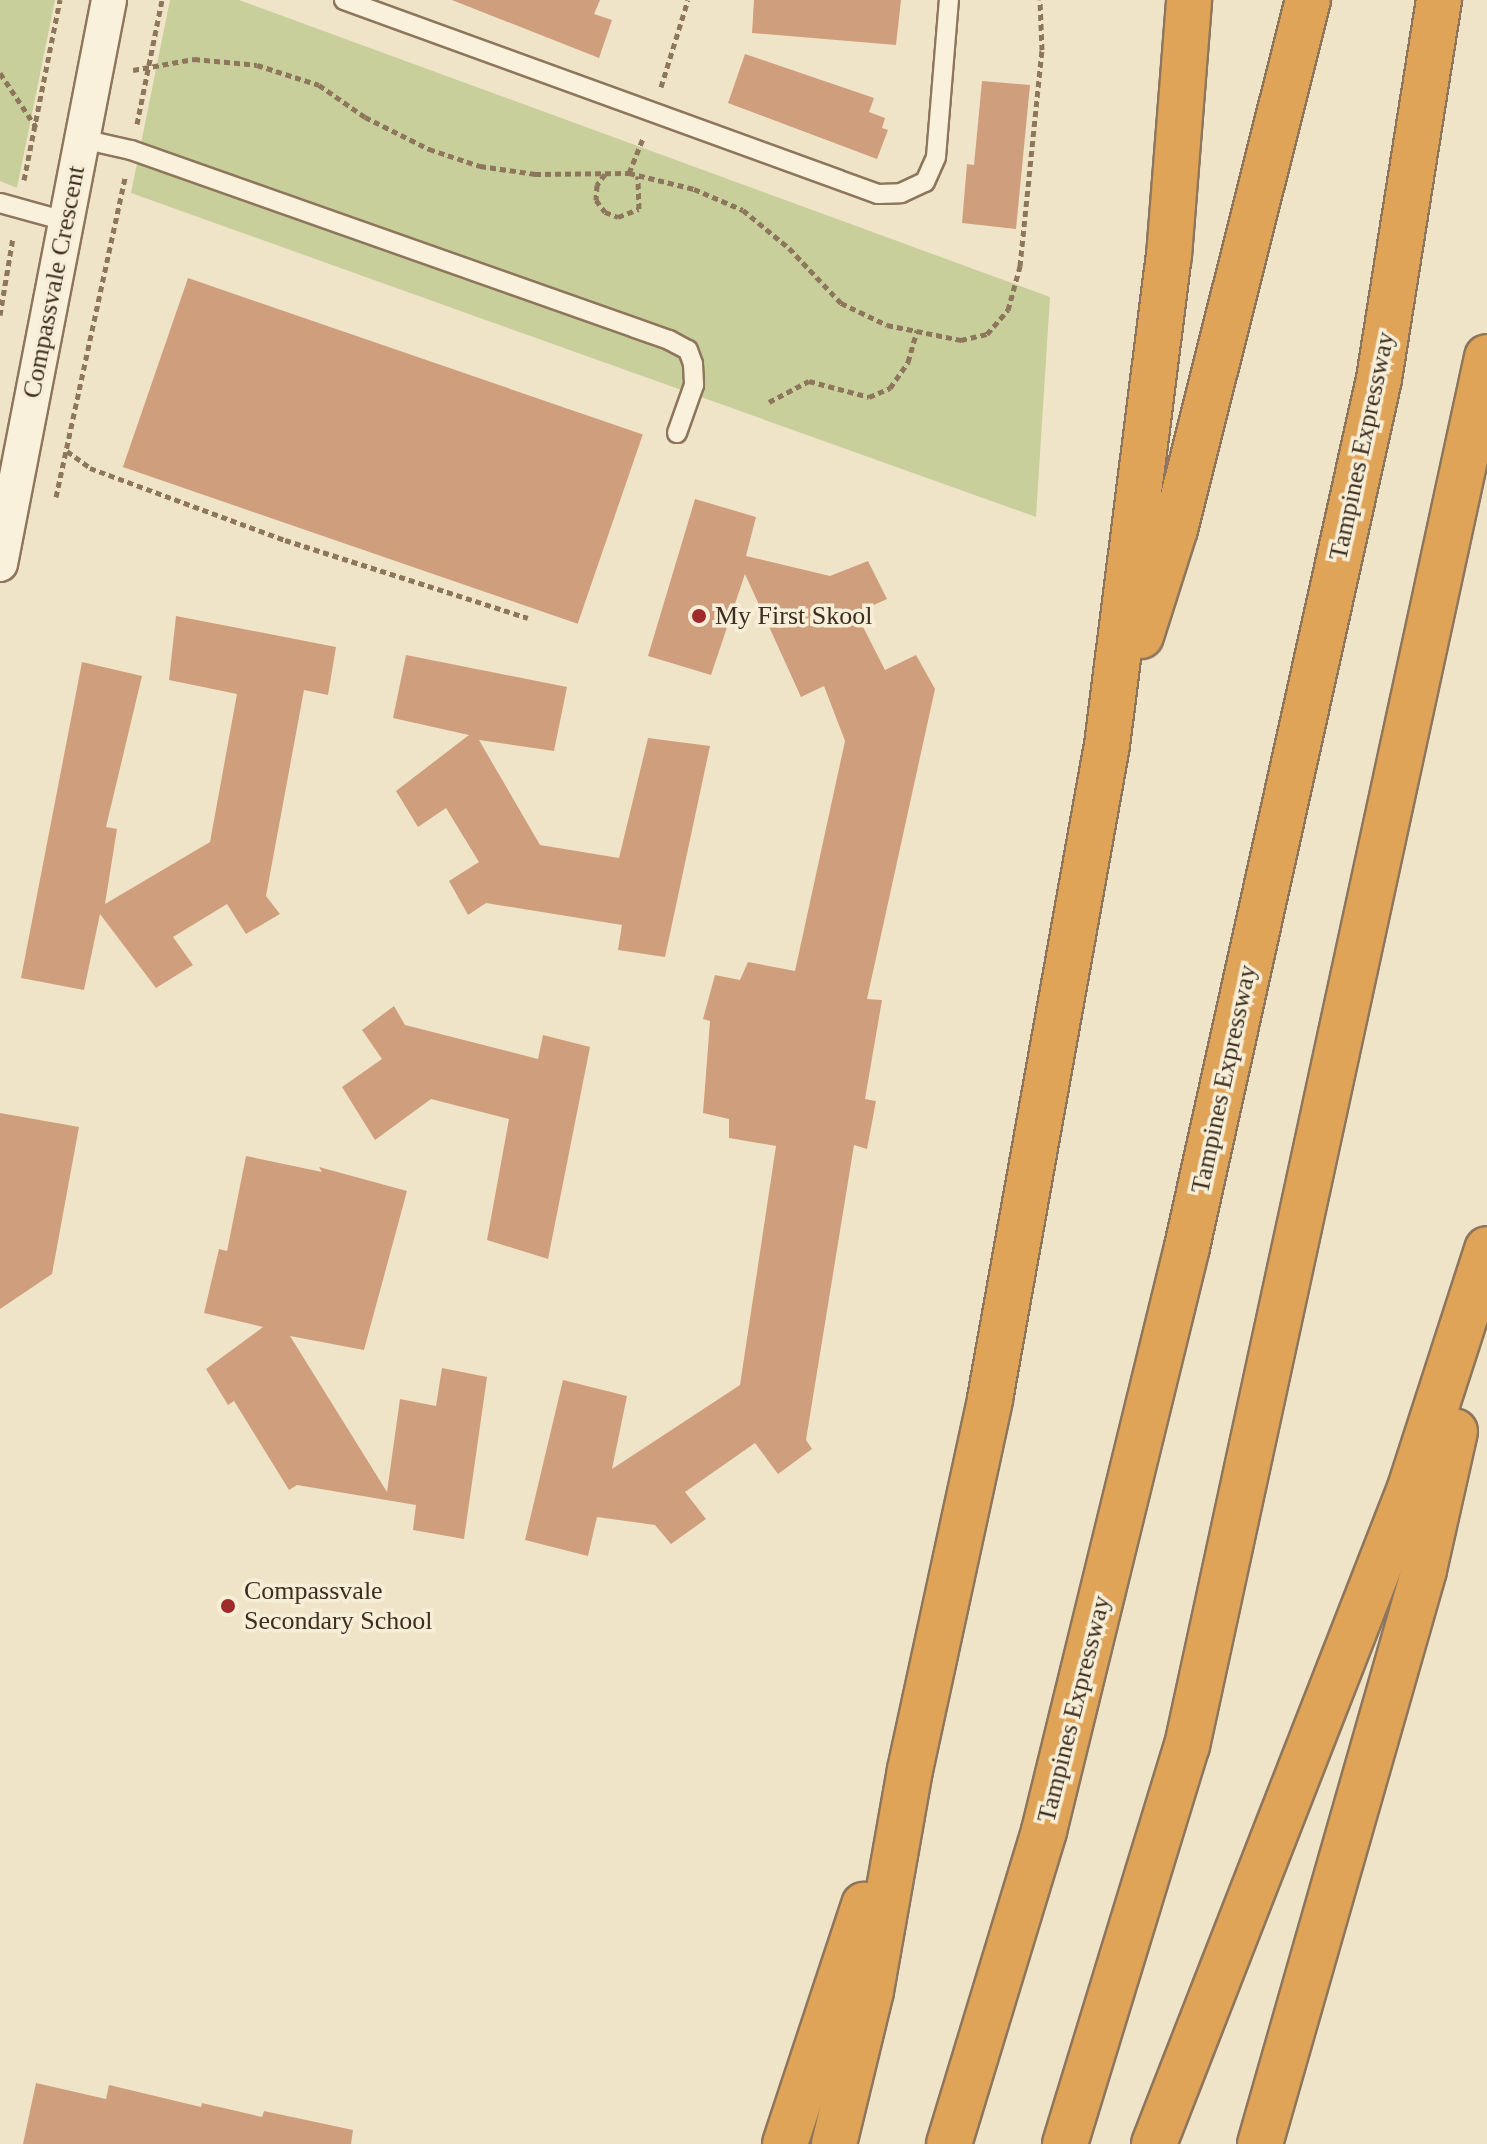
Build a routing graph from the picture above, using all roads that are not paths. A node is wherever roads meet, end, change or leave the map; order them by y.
1 (109, 0) edge
2 (344, 0) edge
3 (949, 0) edge
4 (1189, 0) edge
5 (1308, 0) edge
6 (1439, 0) edge
7 (82, 139) junction
8 (9, 206) edge
9 (65, 221) junction
10 (1487, 357) edge
11 (677, 433) dead end
12 (0, 564) edge
13 (1107, 745) junction
14 (1487, 1249) edge
15 (1487, 1288) edge
16 (910, 1770) junction
17 (785, 2144) edge
18 (834, 2144) edge
19 (949, 2144) edge
20 (1065, 2144) edge
21 (1154, 2144) edge
22 (1260, 2144) edge

1 - 7 street, Compassvale Crescent
2 - 3 lane
4 - 13 highway
5 - 13 highway
6 - 19 highway, Tampines Expressway
7 - 9 street, Compassvale Crescent
7 - 11 lane
8 - 9 lane
9 - 12 street, Compassvale Crescent
10 - 20 highway
13 - 16 highway
14 - 21 highway
15 - 22 highway
16 - 17 highway
16 - 18 highway

